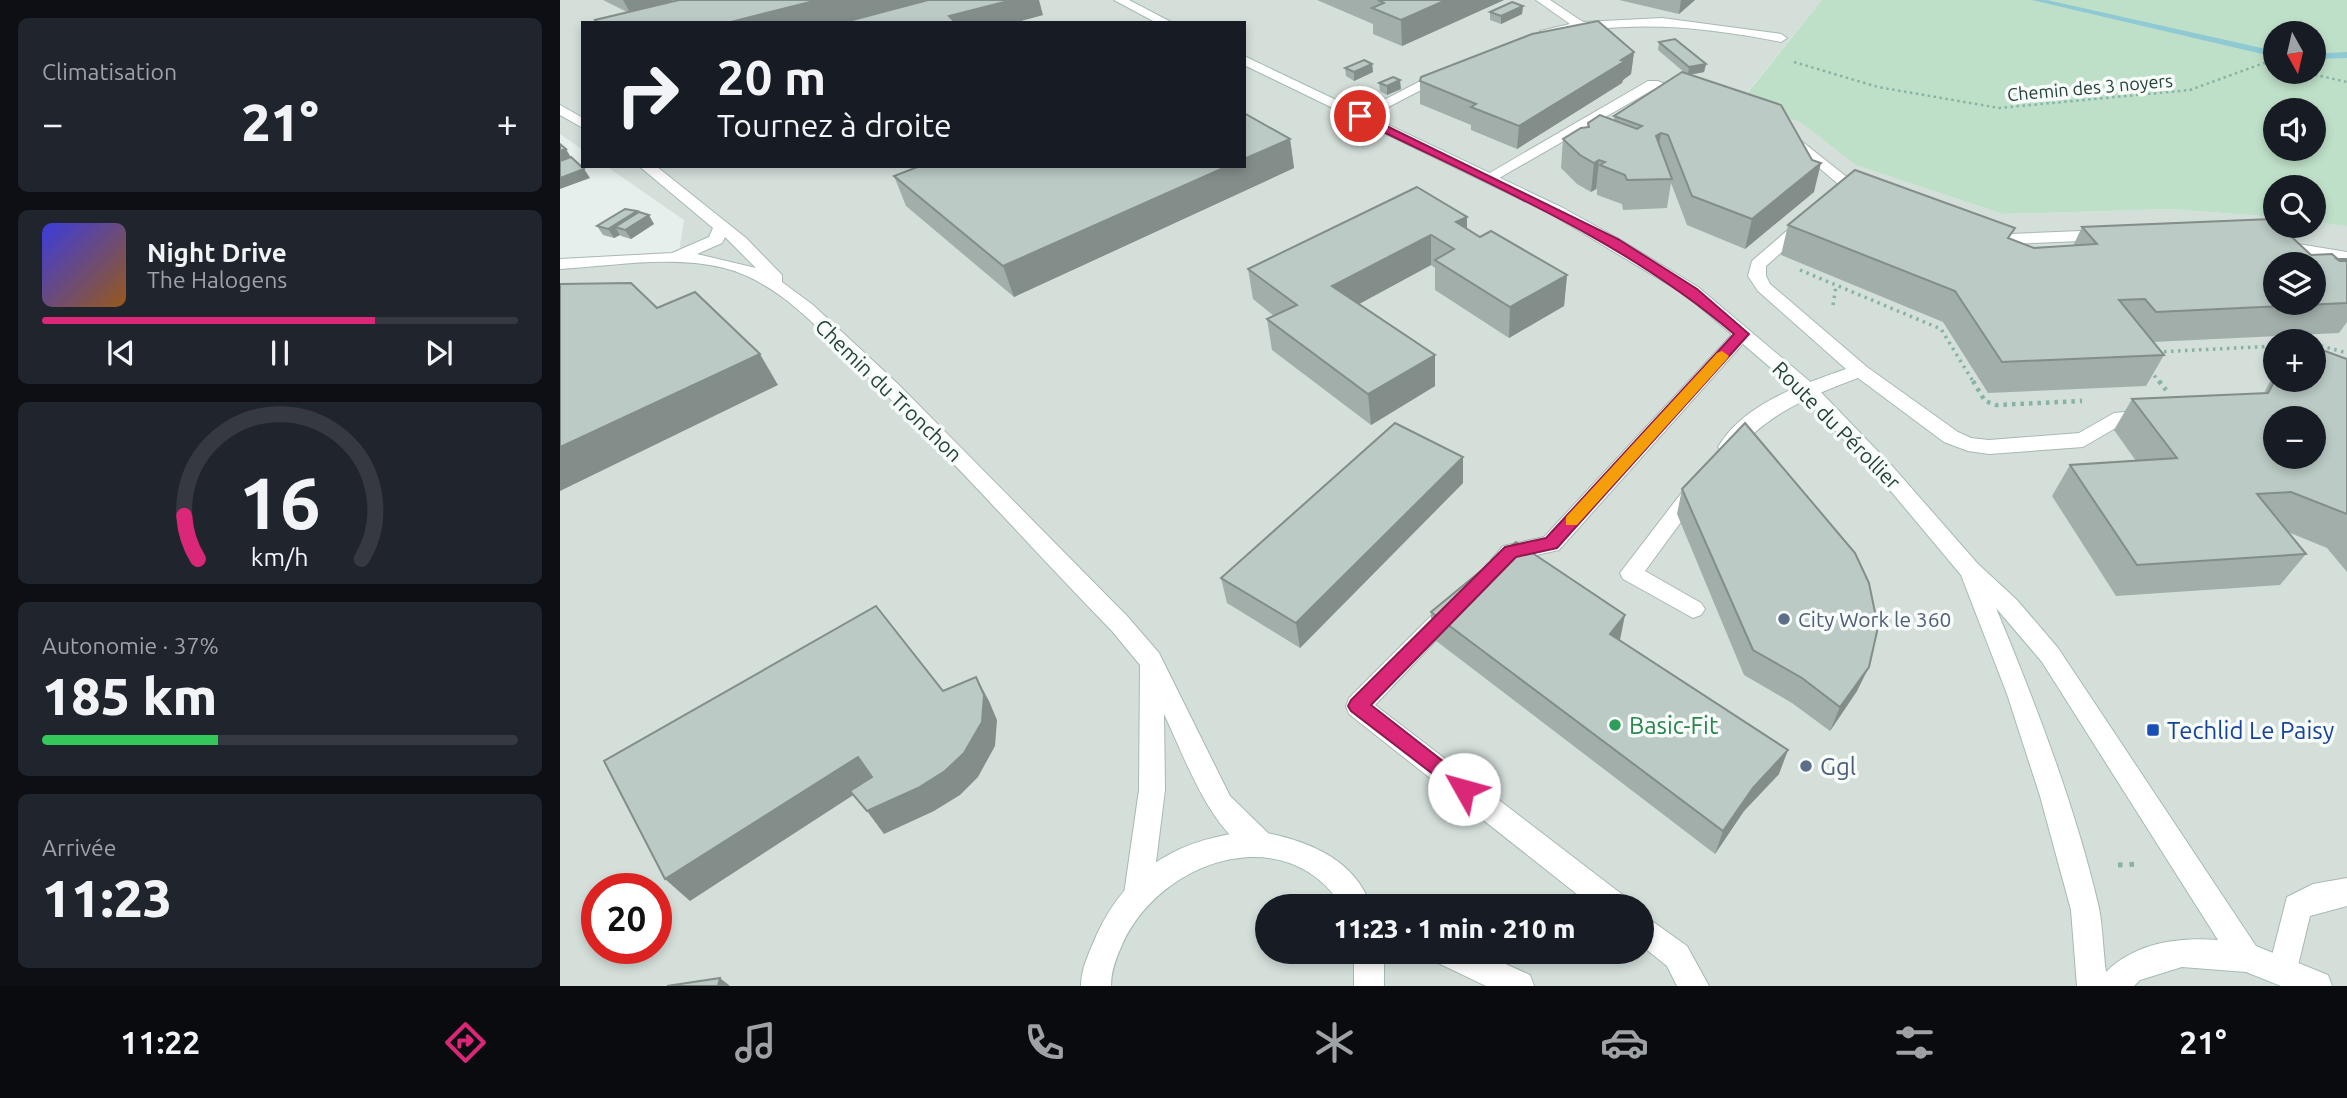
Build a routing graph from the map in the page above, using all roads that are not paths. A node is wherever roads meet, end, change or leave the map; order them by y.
1 (1120, 0) edge
2 (1542, 0) edge
3 (1163, 21) edge
4 (1578, 24) junction
5 (1781, 38) dead end
6 (1528, 39) edge
7 (1246, 61) edge
8 (1457, 69) edge
9 (1703, 102) edge
10 (560, 109) edge
11 (1360, 116) junction
12 (581, 123) edge
13 (1767, 124) edge
14 (649, 168) edge
15 (1489, 178) junction
16 (1849, 189) edge
17 (1818, 212) edge
18 (722, 226) junction
19 (1972, 226) edge
20 (2127, 234) edge
21 (2257, 241) edge
22 (2347, 257) edge
23 (655, 260) junction
24 (560, 264) edge
25 (790, 294) junction
26 (1742, 334) junction
27 (1860, 371) junction
28 (1807, 389) junction
29 (2153, 417) edge
30 (1970, 570) junction
31 (1693, 609) dead end
32 (1150, 660) junction
33 (1258, 842) junction
34 (2347, 892) edge
35 (1138, 894) junction
36 (1350, 894) edge
37 (1599, 894) edge
38 (1654, 938) edge
39 (2246, 957) junction
40 (1369, 964) edge
41 (1471, 964) edge
42 (2283, 971) junction
43 (1094, 984) edge
44 (1369, 986) edge
45 (1518, 986) edge
46 (1694, 986) edge
47 (2092, 986) edge
48 (2113, 986) edge
49 (2317, 986) edge

1 - 3 main road
2 - 4 main road
4 - 5 main road
4 - 6 main road
7 - 11 main road, Route du Pérollier
8 - 11 main road
9 - 15 main road
10 - 12 main road
11 - 15 main road, Route du Pérollier
13 - 16 main road
14 - 18 main road
15 - 26 main road, Route du Pérollier
17 - 27 main road
18 - 23 main road
18 - 25 main road
19 - 20 main road
21 - 22 main road
23 - 24 main road, Chemin du Tronchon
23 - 25 main road, Chemin du Tronchon
25 - 32 main road, Chemin du Tronchon
26 - 28 main road, Route du Pérollier
26 - 37 main road
27 - 28 main road
27 - 29 main road
28 - 30 main road, Route du Pérollier
28 - 31 main road
30 - 39 main road, Route du Pérollier
30 - 47 main road, Route du Pérollier
32 - 33 main road, Chemin du Tronchon
32 - 35 main road
33 - 35 main road
33 - 36 main road
34 - 42 main road
35 - 43 main road
38 - 46 main road
39 - 42 main road
39 - 48 main road
40 - 44 main road
41 - 45 main road
42 - 49 main road

